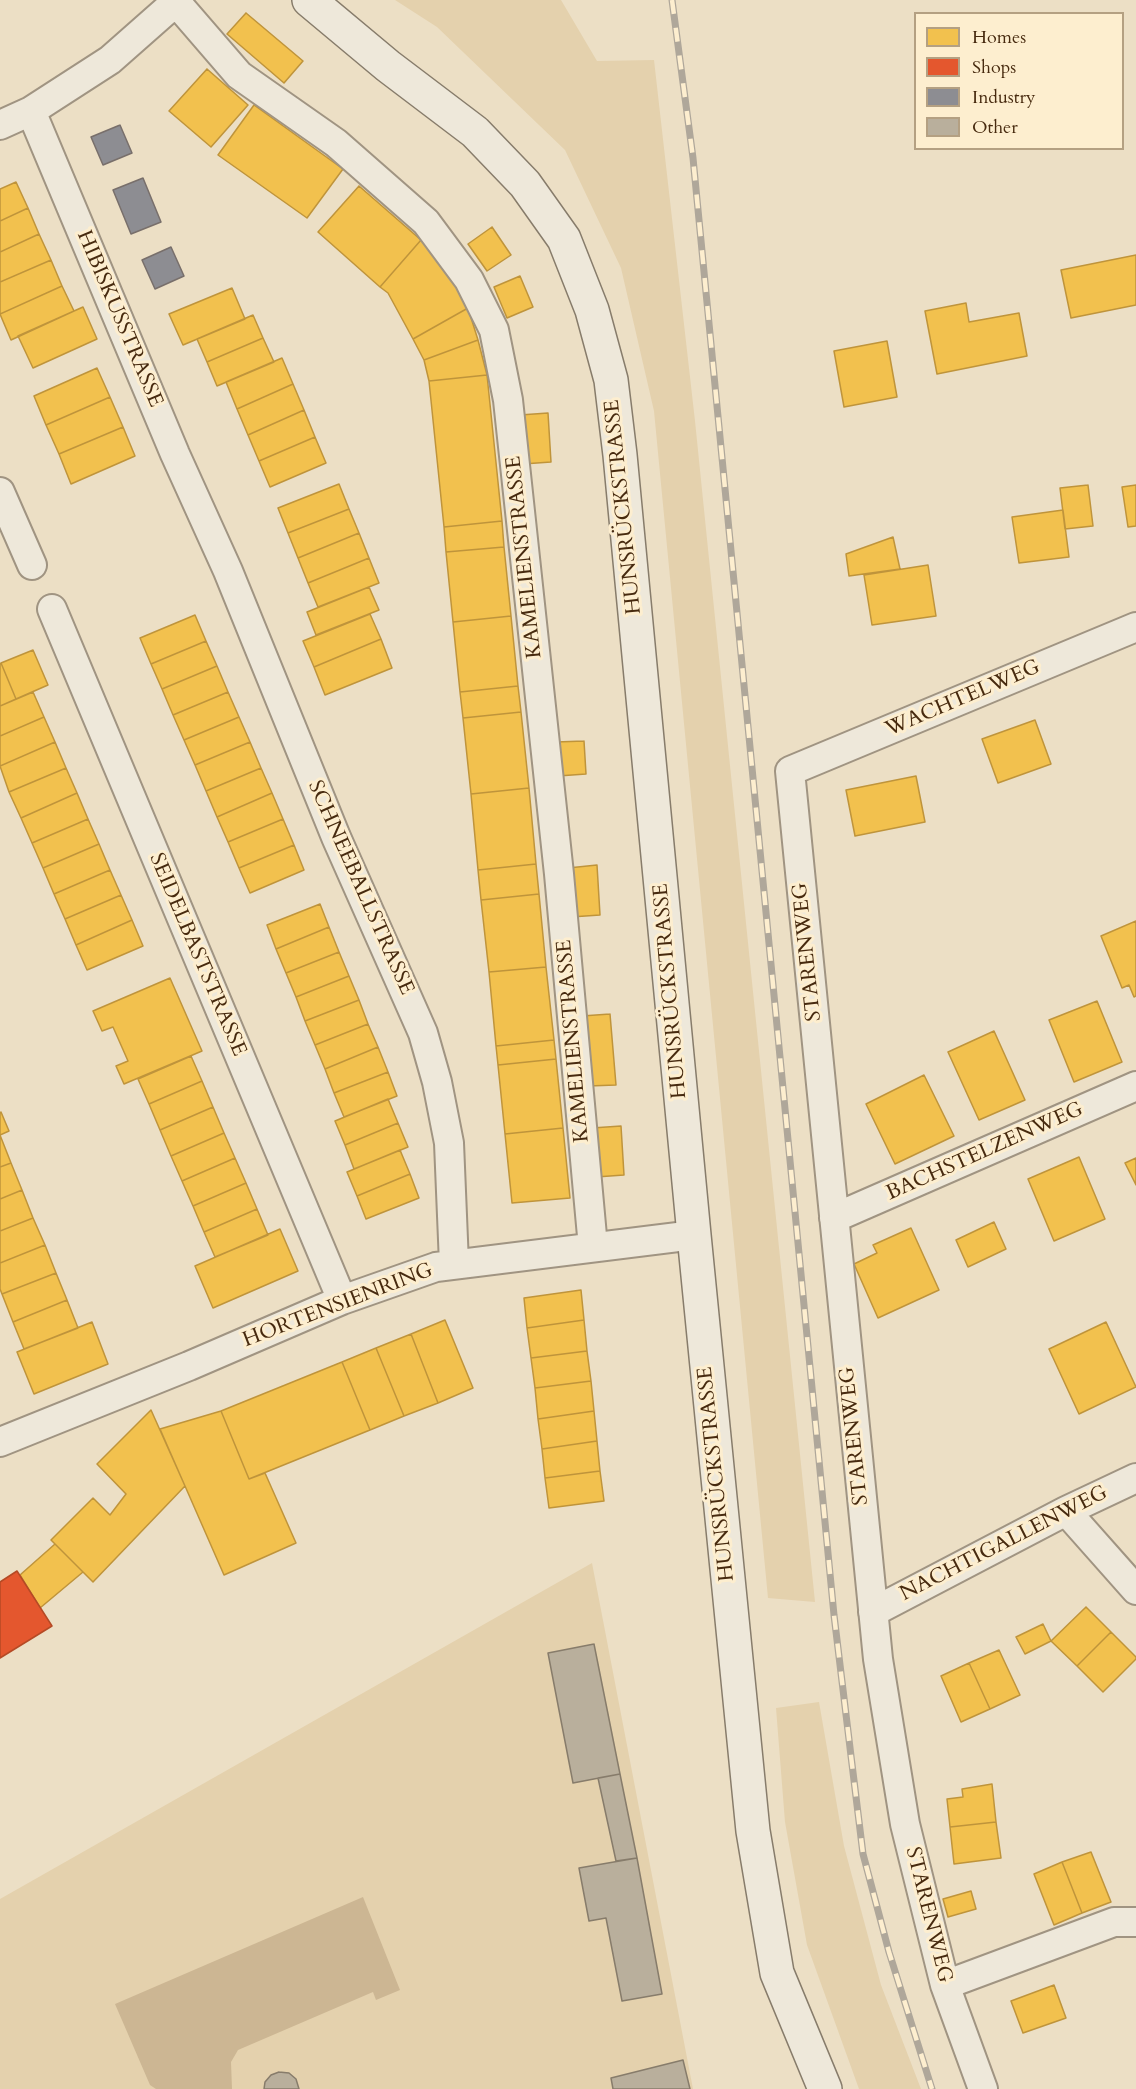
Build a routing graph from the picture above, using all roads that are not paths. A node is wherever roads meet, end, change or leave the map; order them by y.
1 (309, 0) edge
2 (177, 1) edge
3 (31, 111) junction
4 (0, 125) edge
5 (0, 492) edge
6 (208, 527) joint
7 (32, 565) dead end
8 (52, 609) dead end
9 (1136, 627) edge
10 (790, 771) joint
11 (1136, 1086) edge
12 (834, 1218) junction
13 (693, 1235) junction
14 (593, 1247) junction
15 (454, 1264) junction
16 (342, 1300) junction
17 (2, 1435) edge
18 (1136, 1478) edge
19 (1066, 1511) junction
20 (1136, 1590) edge
21 (873, 1612) junction
22 (1136, 1922) edge
23 (945, 1985) junction
24 (825, 2089) edge
25 (982, 2089) edge

1 - 13 main road, HUNSRÜCKSTRASSE
2 - 3 street
2 - 14 street, KAMELIENSTRASSE
3 - 4 street
3 - 6 street, HIBISKUSSTRASSE
5 - 7 street
6 - 15 street, SCHNEEBALLSTRASSE
8 - 16 street, SEIDELBASTSTRASSE
9 - 10 street, WACHTELWEG
10 - 12 street, STARENWEG
11 - 12 street, BACHSTELZENWEG
12 - 21 street, STARENWEG
13 - 14 street, HORTENSIENRING
13 - 24 main road, HUNSRÜCKSTRASSE
14 - 15 street, HORTENSIENRING
15 - 16 street, HORTENSIENRING
16 - 17 street, HORTENSIENRING
18 - 19 street, NACHTIGALLENWEG
19 - 20 street
19 - 21 street, NACHTIGALLENWEG
21 - 23 street, STARENWEG
22 - 23 street
23 - 25 street, STARENWEG

